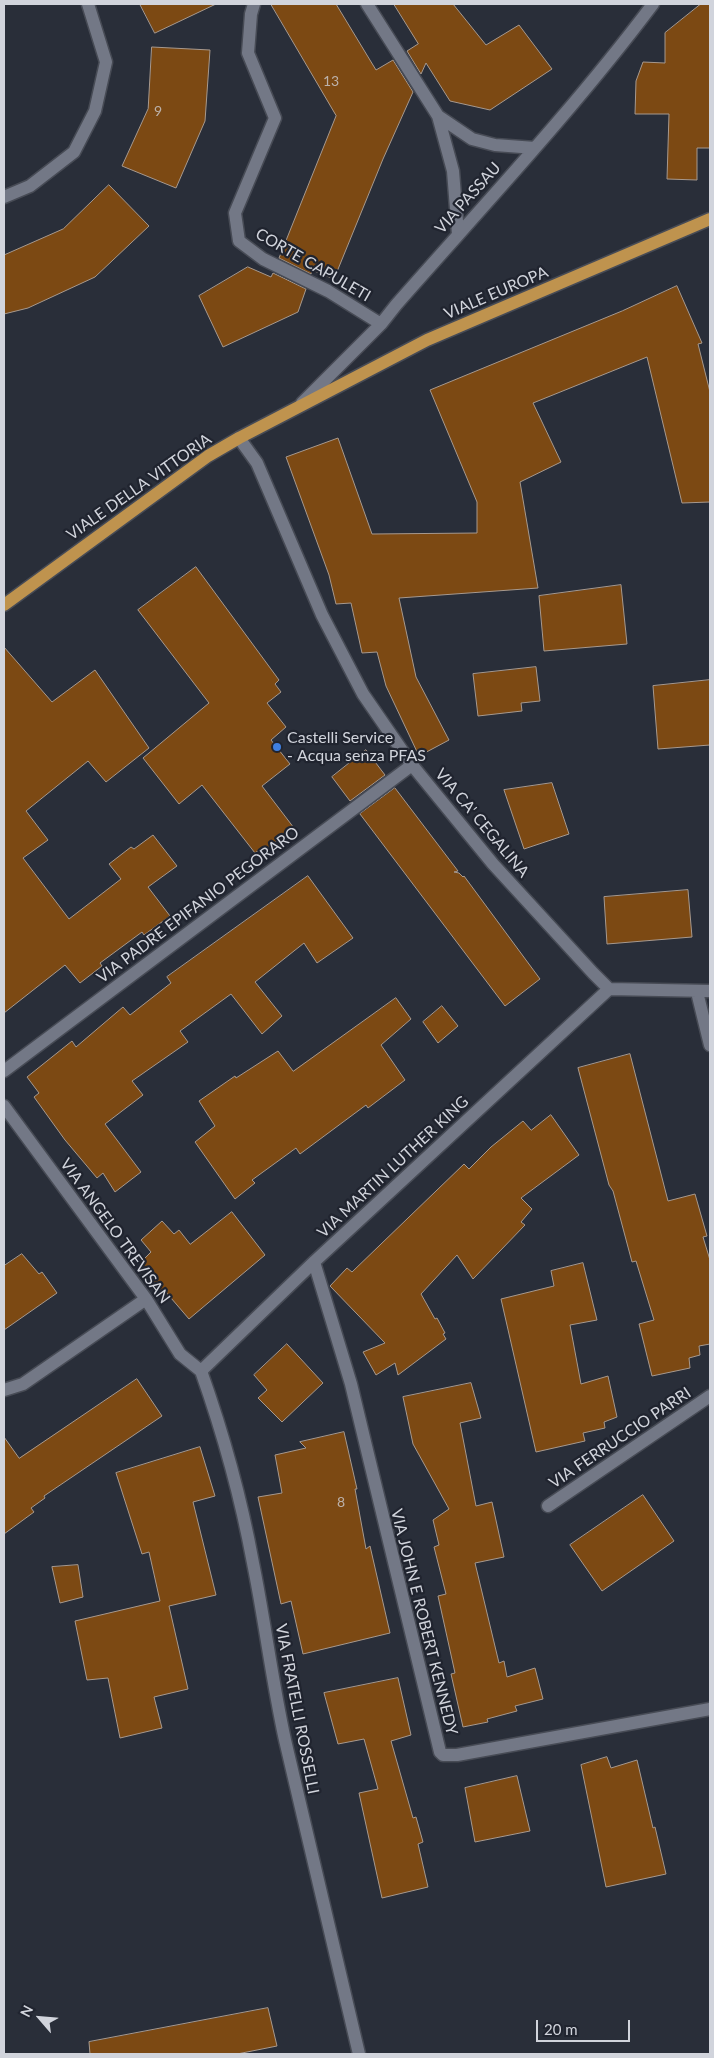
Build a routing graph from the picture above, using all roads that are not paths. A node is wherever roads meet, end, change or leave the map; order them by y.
1 (88, 4) edge
2 (254, 4) edge
3 (367, 4) edge
4 (653, 4) edge
5 (438, 116) junction
6 (535, 148) junction
7 (4, 196) edge
8 (710, 219) edge
9 (458, 234) junction
10 (381, 324) junction
11 (299, 406) junction
12 (239, 438) junction
13 (4, 605) edge
14 (412, 765) junction
15 (610, 989) junction
16 (710, 991) edge
17 (696, 992) junction
18 (710, 1045) edge
19 (4, 1071) edge
20 (4, 1106) edge
21 (314, 1262) junction
22 (146, 1299) junction
23 (201, 1371) junction
24 (4, 1390) edge
25 (710, 1396) edge
26 (548, 1506) dead end
27 (710, 1709) edge
28 (359, 2054) edge

1 - 7 street
2 - 10 street, CORTE CAPULETI
3 - 5 street
4 - 6 street, VIA PASSAU
5 - 6 street
5 - 9 street
6 - 9 street, VIA PASSAU
8 - 11 main road, VIALE EUROPA
9 - 10 street, VIA PASSAU
10 - 11 street, VIA PASSAU
11 - 12 main road, VIALE DELLA VITTORIA
12 - 13 main road, VIALE DELLA VITTORIA
12 - 14 street, VIA CA' CEGALINA
14 - 15 street, VIA CA' CEGALINA
14 - 19 street, VIA PADRE EPIFANIO PEGORARO
15 - 17 street
15 - 21 street, VIA MARTIN LUTHER KING
16 - 17 street
17 - 18 street
20 - 22 street, VIA ANGELO TREVISAN
21 - 23 street, VIA MARTIN LUTHER KING
21 - 27 street, VIA JOHN E ROBERT KENNEDY
22 - 23 street, VIA ANGELO TREVISAN
22 - 24 street
23 - 28 street, VIA FRATELLI ROSSELLI
25 - 26 street, VIA FERRUCCIO PARRI

